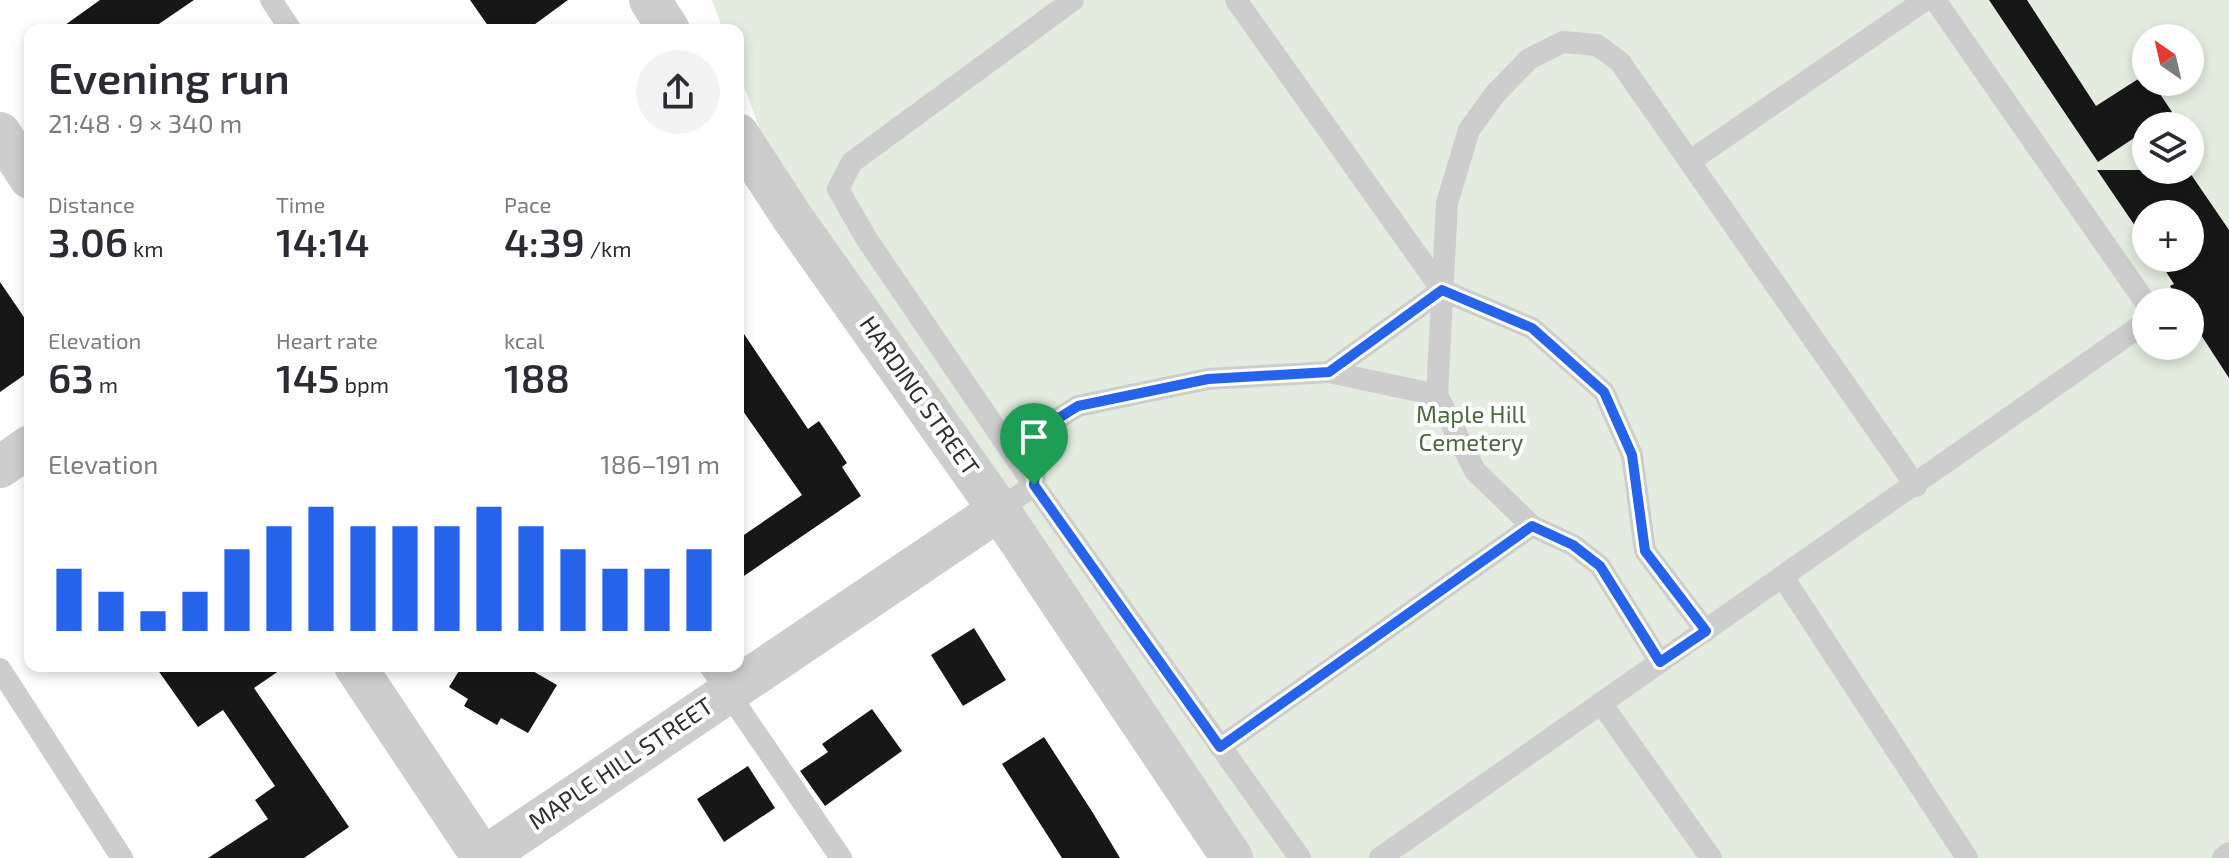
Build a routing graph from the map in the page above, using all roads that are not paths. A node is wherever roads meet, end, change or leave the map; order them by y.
1 (271, 0) edge
2 (650, 0) edge
3 (1073, 0) edge
4 (1236, 0) edge
5 (1925, 0) edge
6 (1935, 0) edge
7 (287, 24) edge
8 (665, 24) edge
9 (0, 133) edge
10 (744, 143) edge
11 (1690, 161) junction
12 (24, 169) edge
13 (2136, 288) edge
14 (1442, 290) junction
15 (2132, 332) edge
16 (1329, 372) junction
17 (1437, 395) junction
18 (24, 450) edge
19 (0, 467) edge
20 (1034, 485) junction
21 (1916, 486) junction
22 (999, 510) junction
23 (1532, 526) junction
24 (1783, 577) junction
25 (1706, 631) junction
26 (1660, 662) junction
27 (744, 664) edge
28 (0, 669) edge
29 (359, 672) edge
30 (719, 679) edge
31 (1601, 703) junction
32 (1220, 747) junction
33 (2229, 853) edge
34 (122, 858) edge
35 (483, 858) edge
36 (841, 858) edge
37 (1232, 858) edge
38 (1300, 858) edge
39 (1380, 858) edge
40 (1711, 858) edge
41 (1967, 858) edge
42 (2223, 858) edge

1 - 7 lane
2 - 8 street
3 - 20 lane
4 - 14 lane
5 - 11 lane
6 - 13 lane
9 - 12 street
10 - 22 street, HARDING STREET
11 - 14 lane
11 - 21 lane
14 - 16 lane
14 - 17 lane
14 - 25 lane
15 - 21 lane
16 - 17 lane
16 - 20 lane
17 - 23 lane
18 - 19 street
20 - 22 lane
20 - 32 lane
21 - 24 lane
22 - 27 street, MAPLE HILL STREET
22 - 37 street, HARDING STREET
23 - 26 lane
23 - 32 lane
24 - 25 lane
24 - 41 lane
25 - 26 lane
26 - 31 lane
28 - 34 lane
29 - 35 street
30 - 35 street, MAPLE HILL STREET
30 - 36 lane
31 - 39 lane
31 - 40 lane
32 - 38 lane
33 - 42 lane

